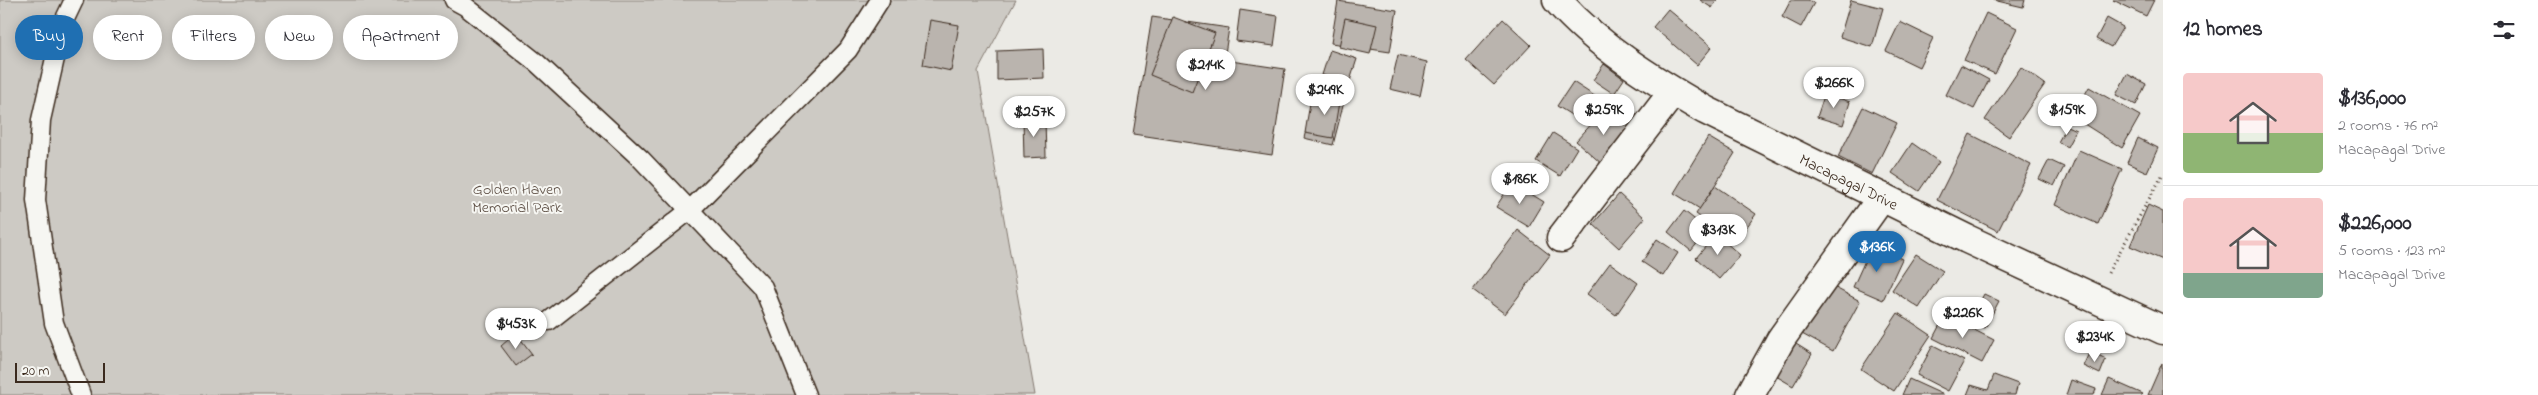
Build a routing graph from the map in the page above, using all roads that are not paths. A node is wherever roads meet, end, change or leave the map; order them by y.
1 (74, 0) edge
2 (454, 0) edge
3 (880, 0) edge
4 (1557, 0) edge
5 (1673, 92) junction
6 (1882, 197) junction
7 (690, 210) junction
8 (1561, 238) dead end
9 (549, 321) dead end
10 (2163, 330) edge
11 (81, 395) edge
12 (806, 395) edge
13 (1750, 395) edge

1 - 11 lane
2 - 7 lane
3 - 7 lane
4 - 5 main road, Macapagal Drive
5 - 6 main road, Macapagal Drive
5 - 8 main road
6 - 10 main road, Macapagal Drive
6 - 13 main road
7 - 9 lane
7 - 12 lane

